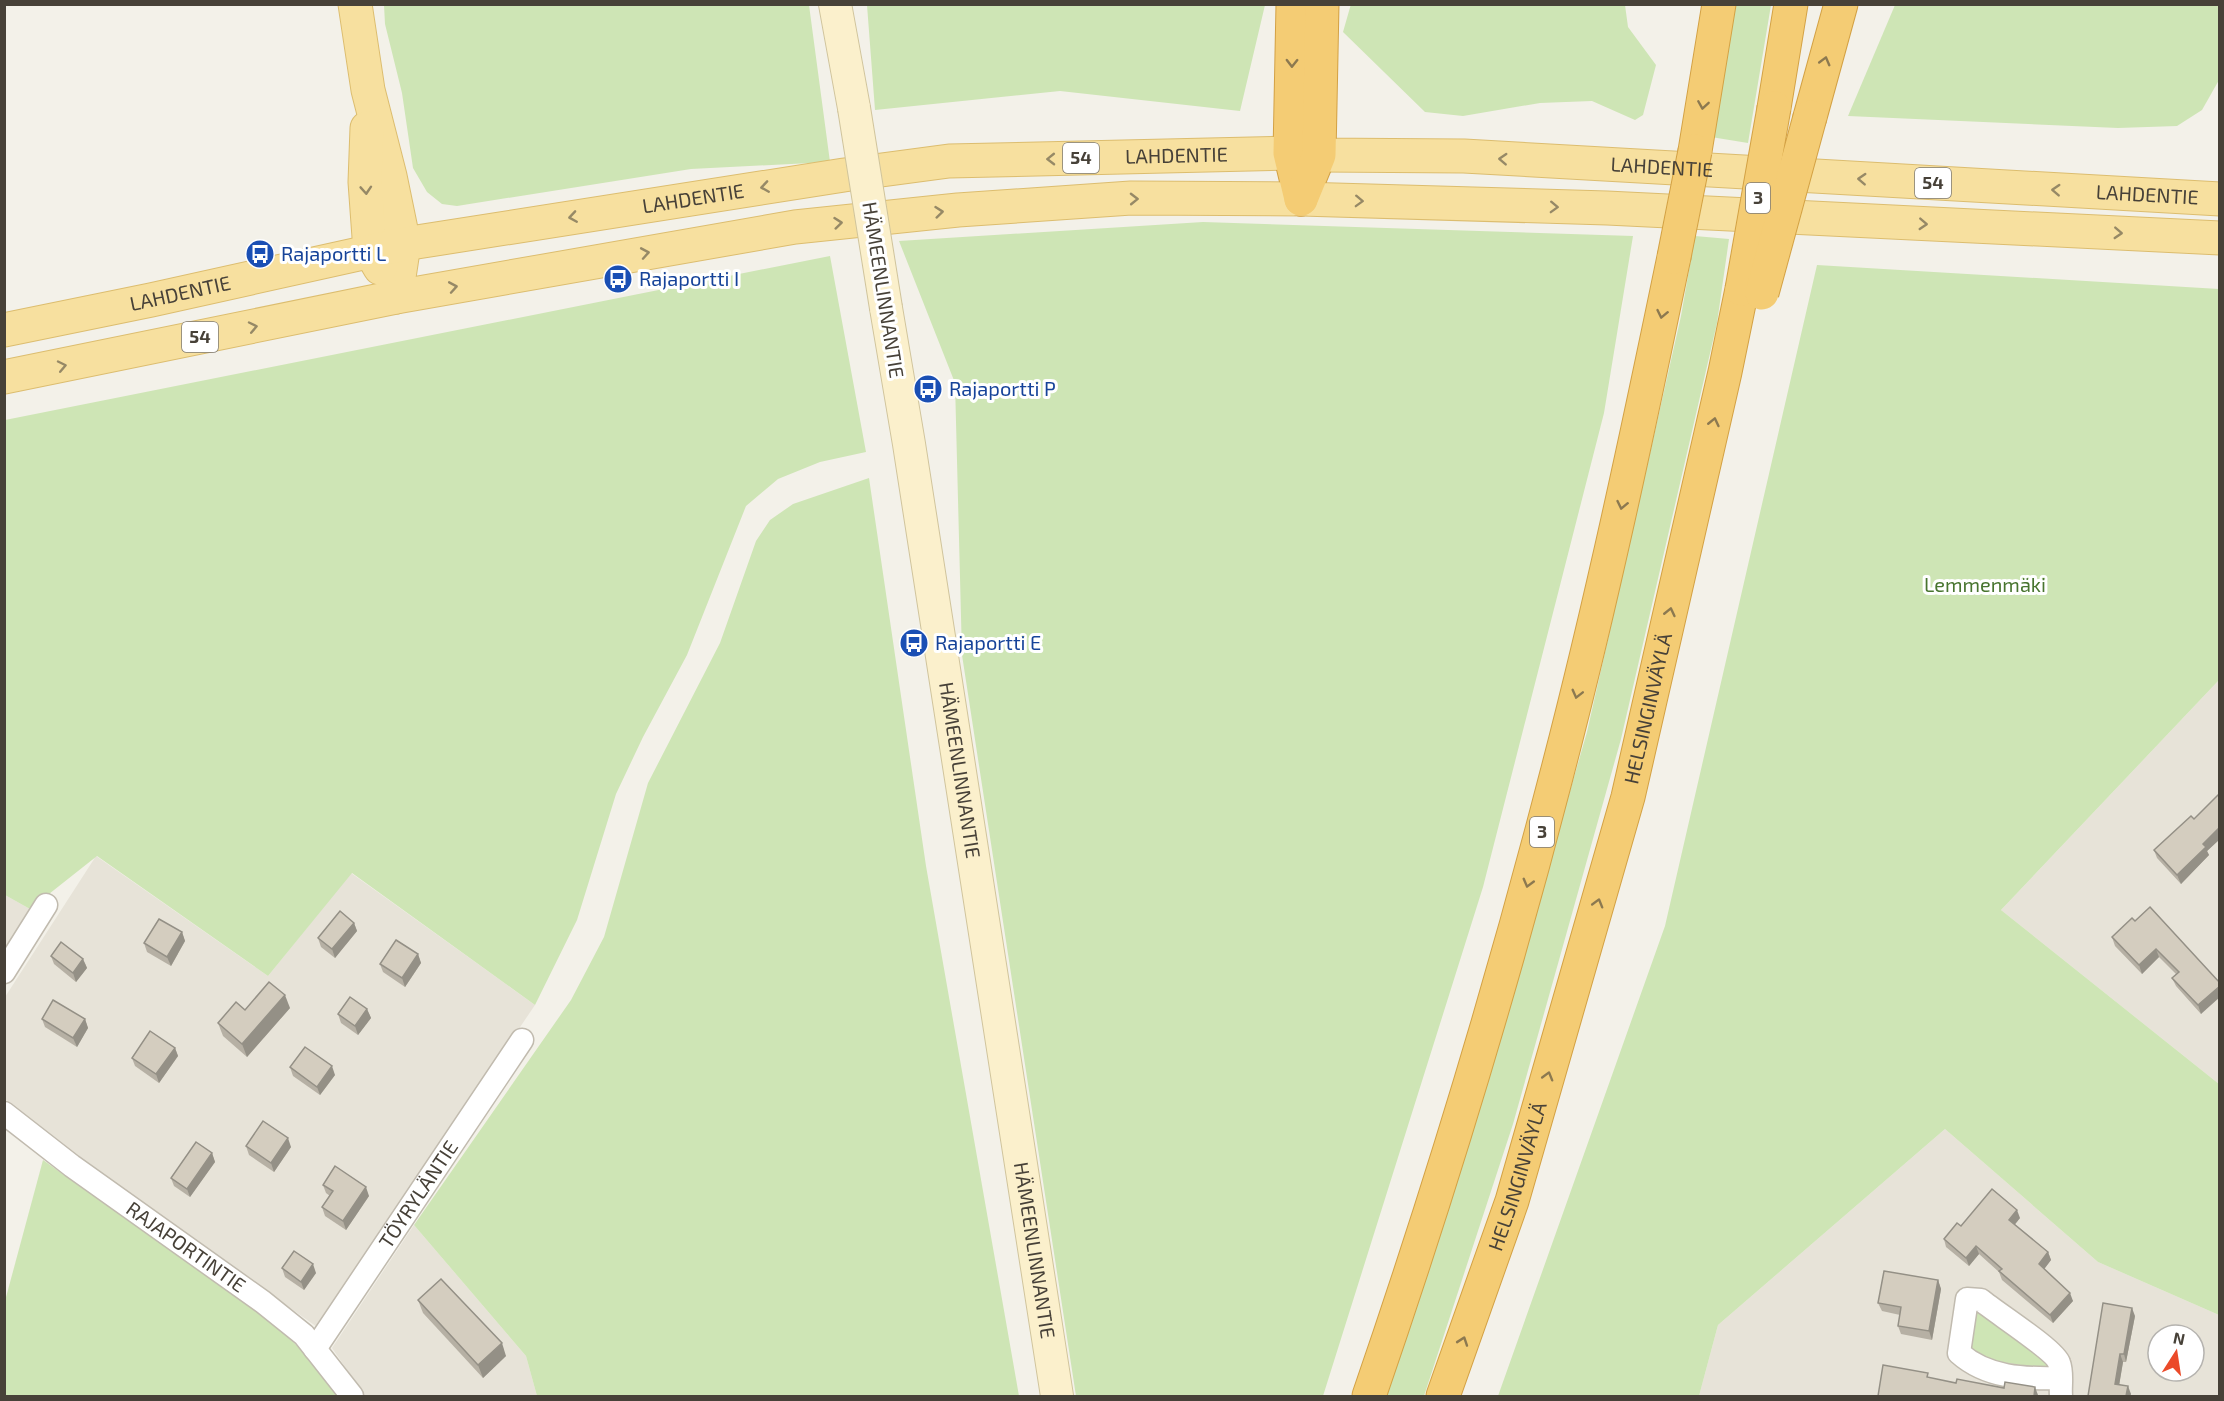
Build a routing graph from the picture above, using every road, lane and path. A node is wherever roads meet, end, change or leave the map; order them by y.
1 (355, 4) edge
2 (836, 4) edge
3 (1293, 4) edge
4 (1322, 4) edge
5 (1700, 4) edge
6 (1719, 4) edge
7 (1791, 4) edge
8 (1841, 4) edge
9 (1710, 59) junction
10 (368, 90) junction
11 (1304, 154) junction
12 (1301, 199) junction
13 (2220, 199) edge
14 (2220, 238) edge
15 (404, 244) junction
16 (370, 251) junction
17 (1752, 291) junction
18 (396, 297) junction
19 (4, 330) edge
20 (4, 378) edge
21 (46, 905) dead end
22 (4, 972) edge
23 (522, 1040) dead end
24 (4, 1113) edge
25 (315, 1349) junction
26 (2061, 1387) edge
27 (352, 1396) edge
28 (1057, 1396) edge
29 (1369, 1396) edge
30 (1443, 1396) edge

1 - 10 main road
2 - 28 main road, HÄMEENLINNANTIE, bridge
3 -> 11 highway
4 - 11 highway
5 - 9 highway
6 - 9 highway, 3
7 - 17 highway, HELSINGINVÄYLÄ / 3, bridge
17 -> 8 highway, bridge
9 -> 29 highway, 3, bridge
10 - 15 main road
10 -> 16 main road
11 - 12 highway
13 -> 11 main road, LAHDENTIE / 54
11 -> 15 main road, LAHDENTIE / 54
12 -> 14 main road, LAHDENTIE / 54
18 -> 12 main road, LAHDENTIE / 54
15 - 16 main road, LAHDENTIE / 54
15 - 18 main road
16 - 18 main road
16 - 19 main road, LAHDENTIE / 54
30 -> 17 highway, HELSINGINVÄYLÄ / 3
20 -> 18 main road, LAHDENTIE / 54
21 - 22 street
23 - 25 street, TÖYRYLÄNTIE
24 - 25 street, RAJAPORTINTIE
25 - 27 street, RAJAPORTINTIE
26 - 26 street

